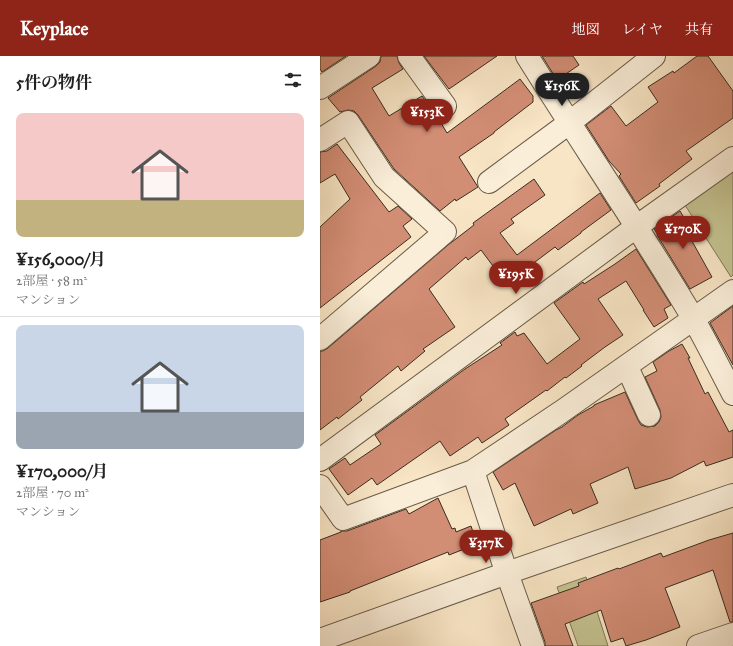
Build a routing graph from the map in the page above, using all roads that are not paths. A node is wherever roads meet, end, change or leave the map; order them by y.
1 (369, 56) edge
2 (409, 56) edge
3 (527, 56) edge
4 (654, 56) edge
5 (320, 88) edge
6 (445, 106) dead end
7 (569, 123) junction
8 (320, 140) edge
9 (733, 158) edge
10 (489, 182) dead end
11 (636, 227) junction
12 (733, 291) edge
13 (694, 320) junction
14 (320, 338) edge
15 (627, 367) junction
16 (733, 394) edge
17 (649, 415) dead end
18 (320, 460) edge
19 (473, 471) junction
20 (320, 486) edge
21 (733, 495) edge
22 (506, 573) junction
23 (733, 634) edge
24 (320, 640) edge
25 (533, 646) edge
26 (698, 646) edge

1 - 5 street
2 - 6 street
3 - 7 street
4 - 7 street
7 - 10 street
7 - 11 street
8 - 14 street
9 - 11 street
11 - 13 street
11 - 18 street
12 - 13 street
13 - 15 street
13 - 16 street
15 - 17 street
15 - 19 street
19 - 20 street
19 - 22 street
21 - 22 street
22 - 24 street
22 - 25 street
23 - 26 street

